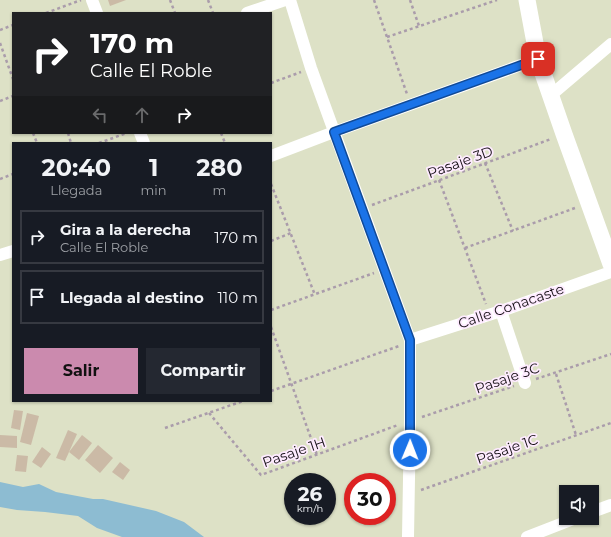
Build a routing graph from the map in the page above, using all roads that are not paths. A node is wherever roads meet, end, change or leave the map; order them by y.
1 (92, 0) edge
2 (285, 0) edge
3 (290, 0) edge
4 (527, 0) edge
5 (97, 12) edge
6 (249, 12) edge
7 (611, 44) edge
8 (538, 59) junction
9 (550, 96) junction
10 (334, 132) junction
11 (272, 156) edge
12 (12, 251) edge
13 (0, 255) edge
14 (611, 264) edge
15 (611, 272) edge
16 (495, 312) junction
17 (410, 341) junction
18 (524, 383) road end
19 (611, 504) edge
20 (599, 509) edge
21 (559, 525) edge
22 (408, 537) edge
23 (527, 537) edge

1 - 5 street
2 - 6 street
3 - 10 street
4 - 8 street
7 - 9 street
8 - 9 street
8 - 10 street
9 - 14 street
10 - 11 street
10 - 17 street
12 - 13 street
15 - 16 street, Calle Conacaste
16 - 17 street, Calle Conacaste
16 - 18 street
17 - 22 street
19 - 20 street
21 - 23 street

